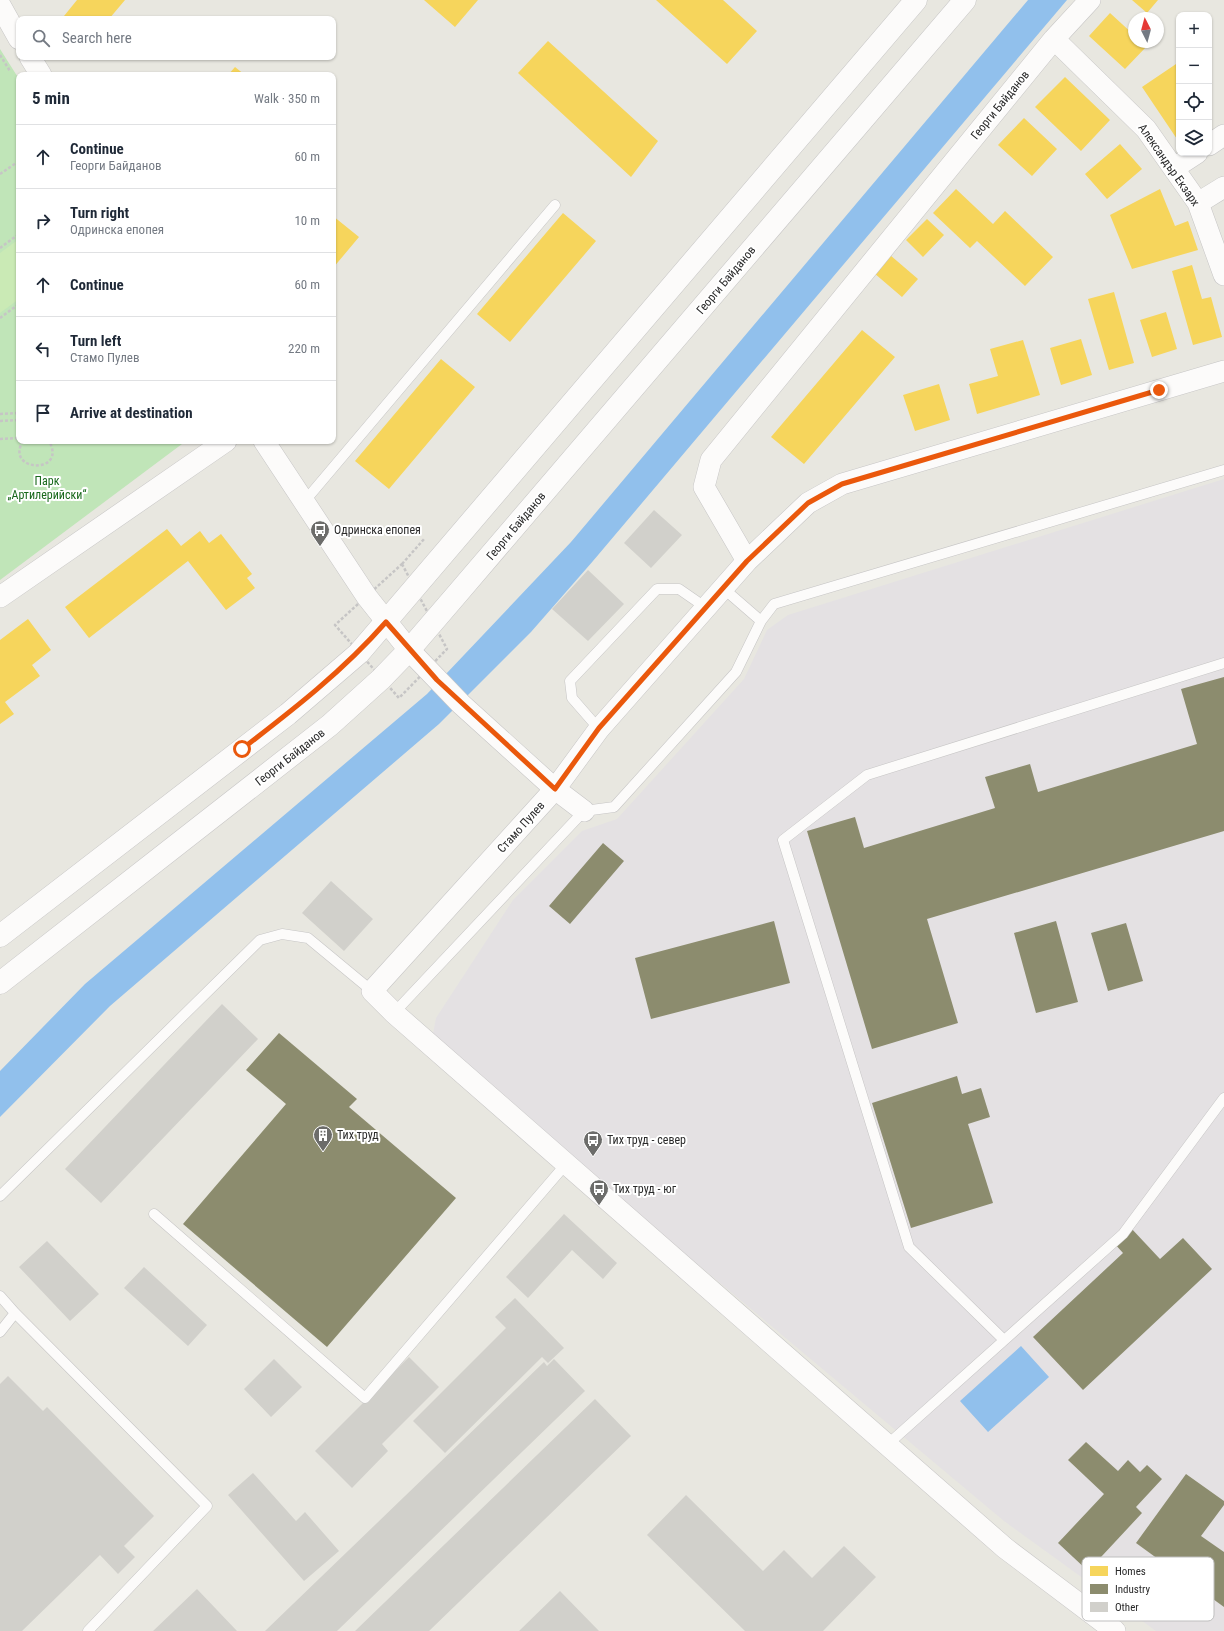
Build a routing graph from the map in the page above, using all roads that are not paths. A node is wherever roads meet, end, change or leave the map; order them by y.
1 (916, 0) edge
2 (965, 0) edge
3 (1090, 0) edge
4 (2, 11) edge
5 (16, 34) edge
6 (1054, 39) junction
7 (32, 60) edge
8 (39, 72) edge
9 (1224, 136) edge
10 (1212, 143) edge
11 (1192, 156) edge
12 (1174, 168) junction
13 (1224, 187) edge
14 (1198, 203) junction
15 (555, 205) dead end
16 (1224, 274) edge
17 (1224, 371) edge
18 (222, 444) edge
19 (266, 444) edge
20 (1224, 470) edge
21 (304, 502) junction
22 (747, 561) junction
23 (723, 588) junction
24 (0, 597) edge
25 (705, 607) junction
26 (761, 620) junction
27 (386, 622) junction
28 (409, 650) junction
29 (1224, 663) edge
30 (599, 728) junction
31 (555, 789) junction
32 (584, 811) junction
33 (0, 936) edge
34 (0, 983) edge
35 (372, 991) junction
36 (394, 1013) junction
37 (1224, 1098) edge
38 (566, 1164) junction
39 (0, 1196) edge
40 (154, 1214) dead end
41 (0, 1296) edge
42 (14, 1313) junction
43 (0, 1332) edge
44 (1004, 1340) junction
45 (887, 1445) junction
46 (1082, 1606) edge
47 (1102, 1621) edge
48 (88, 1631) edge
49 (1115, 1631) edge

1 - 27 main road
2 - 28 main road, Георги Байданов
3 - 6 street, Георги Байданов
4 - 5 street
6 - 12 street, Александър Екзарх
6 - 22 street, Георги Байданов
7 - 8 street
9 - 10 street
11 - 12 street
12 - 14 street, Александър Екзарх
13 - 14 street
14 - 16 street, Александър Екзарх
15 - 21 lane
17 - 22 street, Стамо Пулев
18 - 24 street
19 - 21 street
20 - 26 lane
21 - 27 street
22 - 23 street, Стамо Пулев
23 - 25 street, Стамо Пулев
23 - 26 lane
25 - 30 street, Стамо Пулев
25 - 30 lane
26 - 32 lane
27 - 28 street
27 - 33 main road
28 - 31 street
28 - 34 main road, Георги Байданов
29 - 44 lane
30 - 31 street, Стамо Пулев
31 - 32 street
31 - 35 street, Стамо Пулев
32 - 36 lane
35 - 36 street
35 - 39 lane
36 - 38 street
37 - 44 lane
38 - 40 lane
38 - 45 street
41 - 42 lane
42 - 43 lane
42 - 48 lane
44 - 45 lane
45 - 46 street
47 - 49 street

